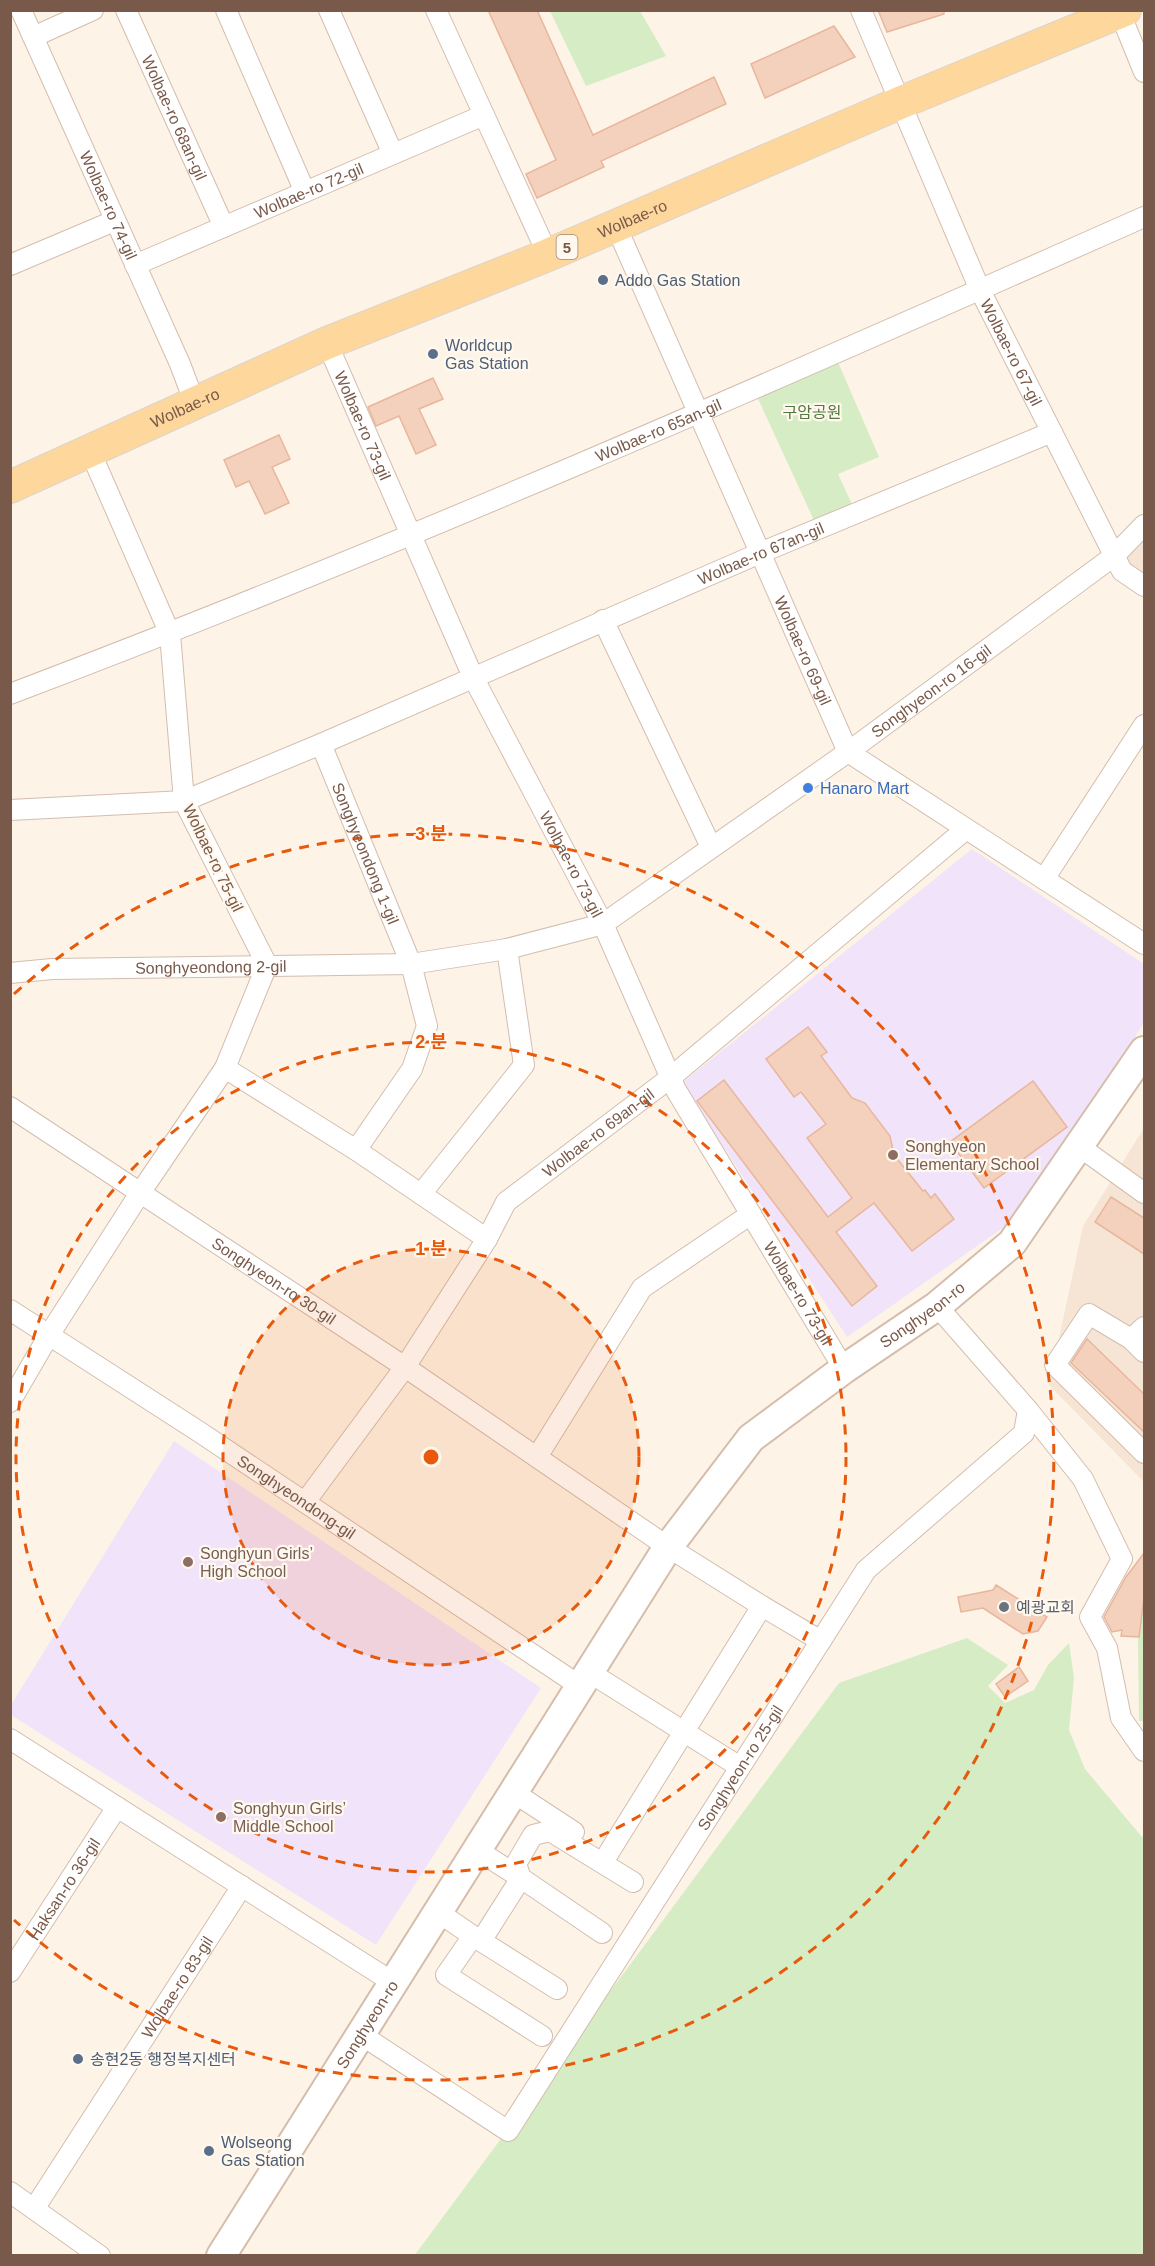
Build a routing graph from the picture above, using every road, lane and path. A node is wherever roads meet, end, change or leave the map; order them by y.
1 (21, 10) edge
2 (93, 10) edge
3 (126, 10) edge
4 (226, 10) edge
5 (329, 10) edge
6 (436, 10) edge
7 (861, 10) edge
8 (1123, 12) edge
9 (33, 37) junction
10 (1144, 72) edge
11 (902, 102) junction
12 (484, 115) junction
13 (393, 154) junction
14 (305, 192) junction
15 (1144, 217) edge
16 (114, 221) junction
17 (616, 226) junction
18 (224, 227) junction
19 (548, 255) junction
20 (10, 265) edge
21 (135, 265) junction
22 (980, 290) junction
23 (327, 344) junction
24 (194, 401) junction
25 (698, 411) junction
26 (1052, 432) junction
27 (90, 451) junction
28 (10, 487) edge
29 (1144, 525) edge
30 (411, 534) junction
31 (760, 553) junction
32 (1114, 556) junction
33 (1144, 586) edge
34 (603, 620) junction
35 (170, 634) junction
36 (473, 677) junction
37 (10, 694) edge
38 (1144, 725) edge
39 (321, 744) junction
40 (848, 752) junction
41 (183, 801) junction
42 (10, 810) edge
43 (966, 829) junction
44 (711, 847) junction
45 (1044, 879) junction
46 (603, 924) junction
47 (1144, 944) edge
48 (507, 949) junction
49 (411, 964) junction
50 (267, 965) junction
51 (10, 973) edge
52 (1144, 1052) edge
53 (225, 1068) junction
54 (670, 1078) junction
55 (10, 1107) edge
56 (1080, 1147) junction
57 (356, 1150) junction
58 (140, 1193) junction
59 (1144, 1193) edge
60 (421, 1194) junction
61 (751, 1214) junction
62 (487, 1239) junction
63 (937, 1306) junction
64 (10, 1310) edge
65 (49, 1335) junction
66 (1140, 1339) edge
67 (405, 1367) junction
68 (844, 1369) junction
69 (10, 1402) edge
70 (1028, 1410) junction
71 (1144, 1453) edge
72 (537, 1457) junction
73 (305, 1502) junction
74 (668, 1547) junction
75 (762, 1606) junction
76 (821, 1641) junction
77 (584, 1679) junction
78 (684, 1732) junction
79 (10, 1740) edge
80 (1144, 1751) edge
81 (740, 1767) junction
82 (513, 1792) junction
83 (117, 1808) junction
84 (477, 1850) junction
85 (608, 1854) junction
86 (521, 1878) junction
87 (633, 1882) dead end
88 (242, 1886) junction
89 (661, 1889) junction
90 (438, 1912) junction
91 (602, 1933) dead end
92 (477, 1938) junction
93 (10, 1972) edge
94 (394, 1983) junction
95 (557, 1989) dead end
96 (360, 2034) junction
97 (542, 2036) dead end
98 (10, 2193) edge
99 (34, 2209) junction
100 (100, 2256) edge
101 (220, 2256) edge

1 - 9 street, Wolbae-ro 74-gil
2 - 9 street
3 - 18 street, Wolbae-ro 68an-gil
4 - 14 street
5 - 13 street
6 - 12 street
7 - 11 street, Wolbae-ro 67-gil
8 - 10 street
8 - 11 main road, Wolbae-ro / 5
9 - 16 street, Wolbae-ro 74-gil
11 - 17 main road, Wolbae-ro / 5
11 - 22 street, Wolbae-ro 67-gil
12 - 13 street, Wolbae-ro 72-gil
12 - 19 street
13 - 14 street, Wolbae-ro 72-gil
14 - 18 street, Wolbae-ro 72-gil
15 - 22 street, Wolbae-ro 65an-gil
16 - 20 street
16 - 21 street, Wolbae-ro 74-gil
17 - 19 main road, Wolbae-ro / 5
17 - 25 street, Wolbae-ro 69-gil
18 - 21 street, Wolbae-ro 72-gil
19 - 23 main road, Wolbae-ro / 5
21 - 24 street, Wolbae-ro 74-gil
22 - 25 street, Wolbae-ro 65an-gil
22 - 26 street, Wolbae-ro 67-gil
23 - 24 main road, Wolbae-ro / 5
23 - 30 street, Wolbae-ro 73-gil
24 - 27 main road, Wolbae-ro / 5
25 - 30 street, Wolbae-ro 65an-gil
25 - 31 street, Wolbae-ro 69-gil
26 - 31 street, Wolbae-ro 67an-gil
26 - 32 street, Wolbae-ro 67-gil
27 - 28 main road, Wolbae-ro / 5
27 - 35 street, Wolbae-ro 75-gil
29 - 32 street, Songhyeon-ro 16-gil
30 - 35 street, Wolbae-ro 65an-gil
30 - 36 street, Wolbae-ro 73-gil
31 - 34 street, Wolbae-ro 67an-gil
31 - 40 street, Wolbae-ro 69-gil
32 - 33 street, Wolbae-ro 67-gil
32 - 40 street, Songhyeon-ro 16-gil
34 - 36 street, Wolbae-ro 67an-gil
34 - 44 street
35 - 37 street
35 - 41 street, Wolbae-ro 75-gil
36 - 39 street
36 - 46 street, Wolbae-ro 73-gil
38 - 45 street
39 - 41 street
39 - 49 street, Songhyeondong 1-gil
40 - 43 street
40 - 44 street, Songhyeon-ro 16-gil
41 - 42 street
41 - 50 street, Wolbae-ro 75-gil
43 - 45 street
43 - 54 street, Wolbae-ro 69an-gil
44 - 46 street, Songhyeon-ro 16-gil
45 - 47 street
46 - 48 street, Songhyeondong 2-gil
46 - 54 street, Wolbae-ro 73-gil
48 - 49 street, Songhyeondong 2-gil
48 - 60 street
49 - 50 street, Songhyeondong 2-gil
49 - 57 street
50 - 51 street, Songhyeondong 2-gil
50 - 53 street
52 - 56 main road, Songhyeon-ro
53 - 57 street
53 - 58 street
54 - 61 street, Wolbae-ro 73-gil
54 - 62 street, Wolbae-ro 69an-gil
55 - 58 street, Songhyeon-ro 30-gil
56 - 59 street
56 - 63 main road, Songhyeon-ro
57 - 60 street
58 - 65 street
58 - 67 street, Songhyeon-ro 30-gil
60 - 62 street
61 - 68 street, Wolbae-ro 73-gil
61 - 72 street
62 - 67 street, Wolbae-ro 69an-gil
63 - 68 main road, Songhyeon-ro
63 - 70 street
64 - 65 street, Songhyeondong-gil
65 - 69 street
65 - 73 street, Songhyeondong-gil
66 - 71 street
67 - 72 street, Songhyeon-ro 30-gil
67 - 73 street, Wolbae-ro 69an-gil
68 - 74 main road, Songhyeon-ro
70 - 76 street, Songhyeon-ro 25-gil
70 - 80 street
72 - 74 street, Songhyeon-ro 30-gil
73 - 77 street, Songhyeondong-gil
74 - 75 street
74 - 77 main road, Songhyeon-ro
75 - 76 street
75 - 78 street
76 - 81 street, Songhyeon-ro 25-gil
77 - 78 street, Songhyeondong-gil
77 - 82 main road, Songhyeon-ro
78 - 81 street, Songhyeondong-gil
78 - 85 street
79 - 83 street
81 - 89 street, Songhyeon-ro 25-gil
82 - 84 main road, Songhyeon-ro
82 - 85 street
83 - 88 street
83 - 93 street, Haksan-ro 36-gil
84 - 86 street
84 - 90 main road, Songhyeon-ro
85 - 89 street
86 - 87 street
86 - 91 street
86 - 92 street
88 - 94 street
88 - 99 street, Wolbae-ro 83-gil
89 - 96 street, Songhyeon-ro 25-gil
90 - 92 street
90 - 94 main road, Songhyeon-ro
92 - 95 street
92 - 97 street
94 - 96 main road, Songhyeon-ro
96 - 101 main road, Songhyeon-ro
98 - 99 street
99 - 100 street

